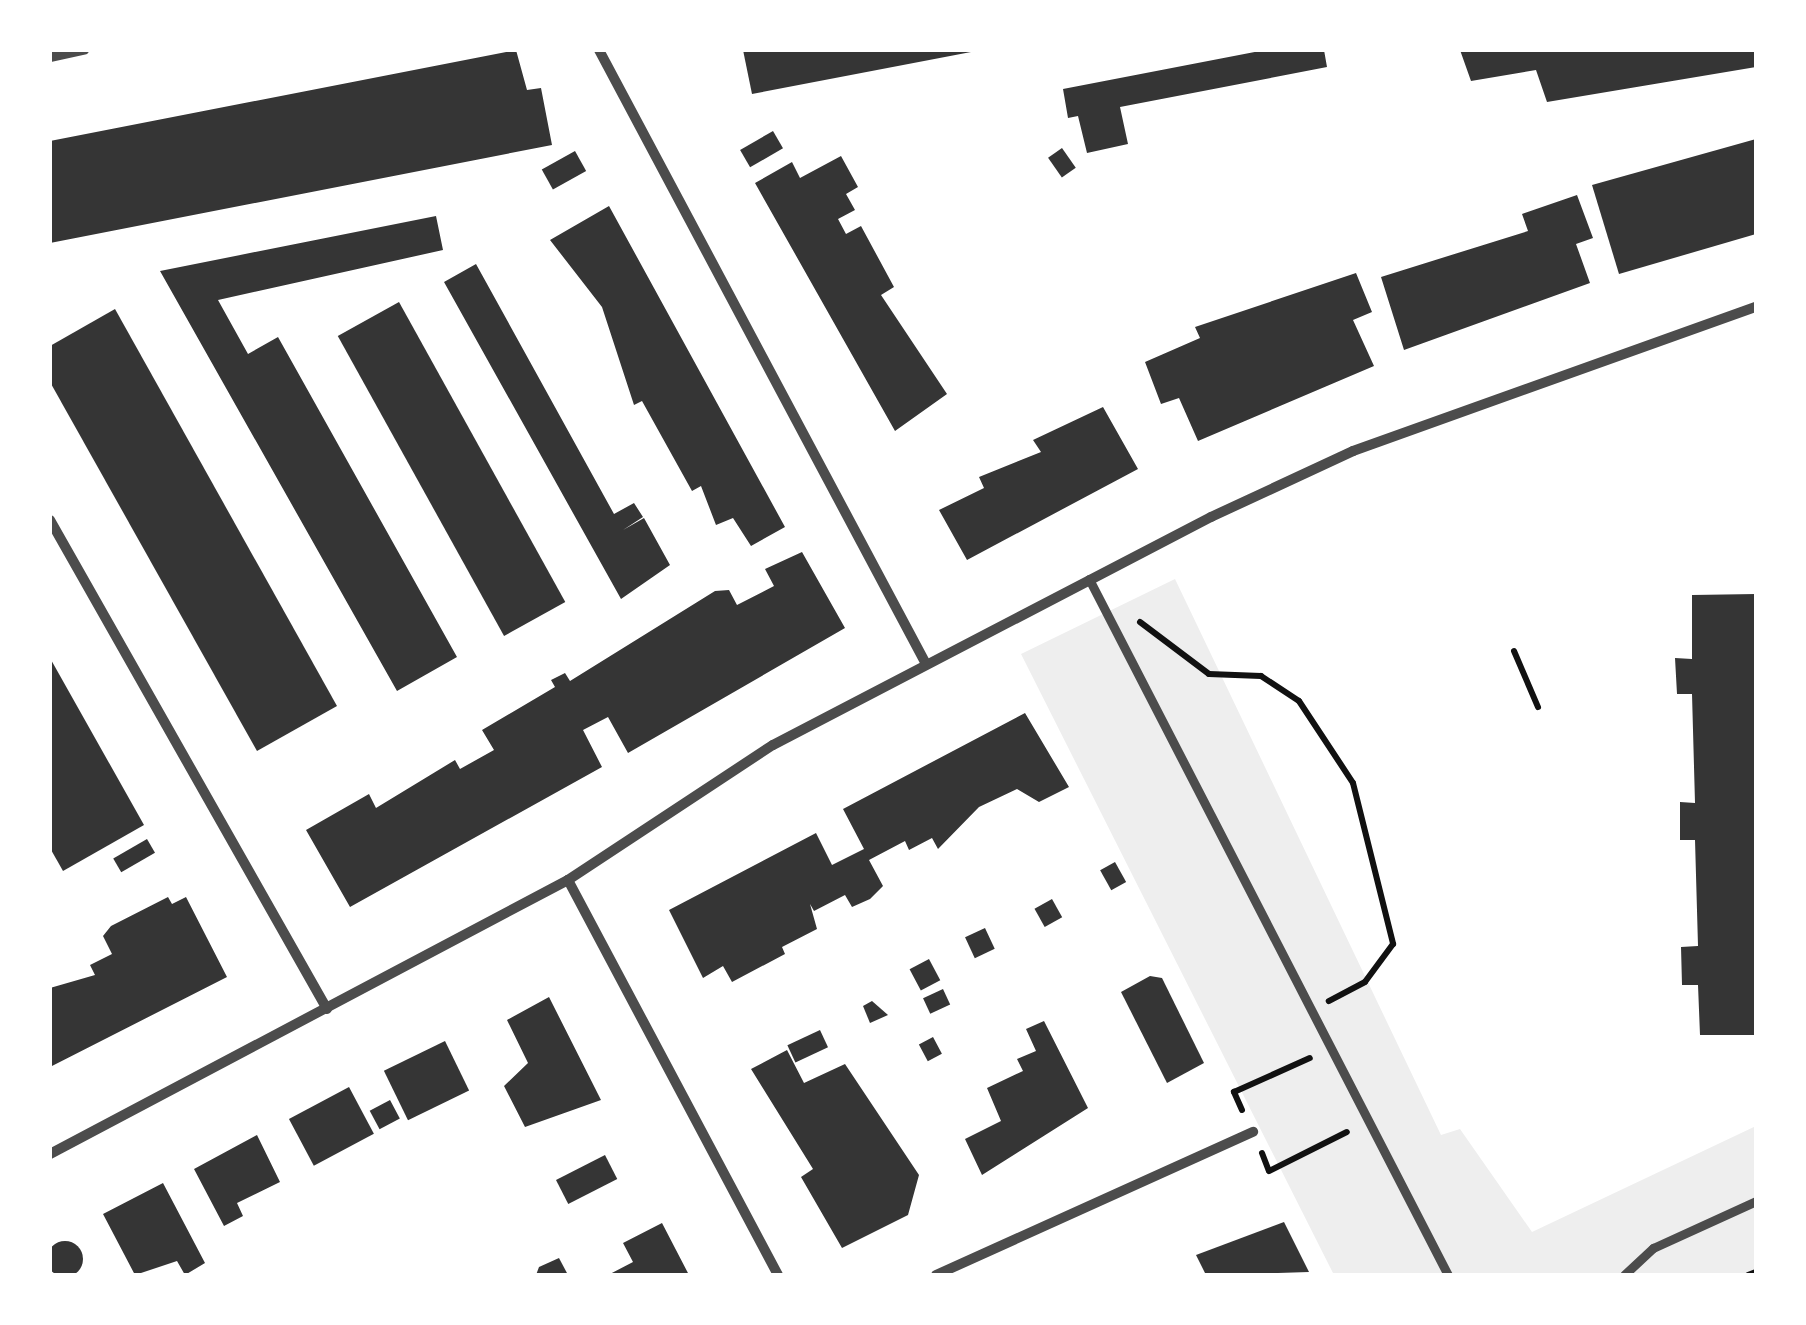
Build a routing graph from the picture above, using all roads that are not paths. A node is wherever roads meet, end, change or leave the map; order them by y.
1 (84, 50) edge
2 (599, 50) edge
3 (50, 57) edge
4 (1756, 307) edge
5 (50, 520) edge
6 (1089, 580) junction
7 (925, 662) junction
8 (568, 880) junction
9 (327, 1009) junction
10 (1253, 1132) road end
11 (50, 1154) edge
12 (1756, 1201) edge
13 (778, 1275) edge
14 (936, 1275) edge
15 (1448, 1275) edge
16 (1624, 1275) edge

1 - 3 street
2 - 7 street
4 - 6 street
5 - 9 street
6 - 7 street
6 - 15 street
7 - 8 street
8 - 9 street
8 - 13 street
9 - 11 street
10 - 14 street
12 - 16 street

